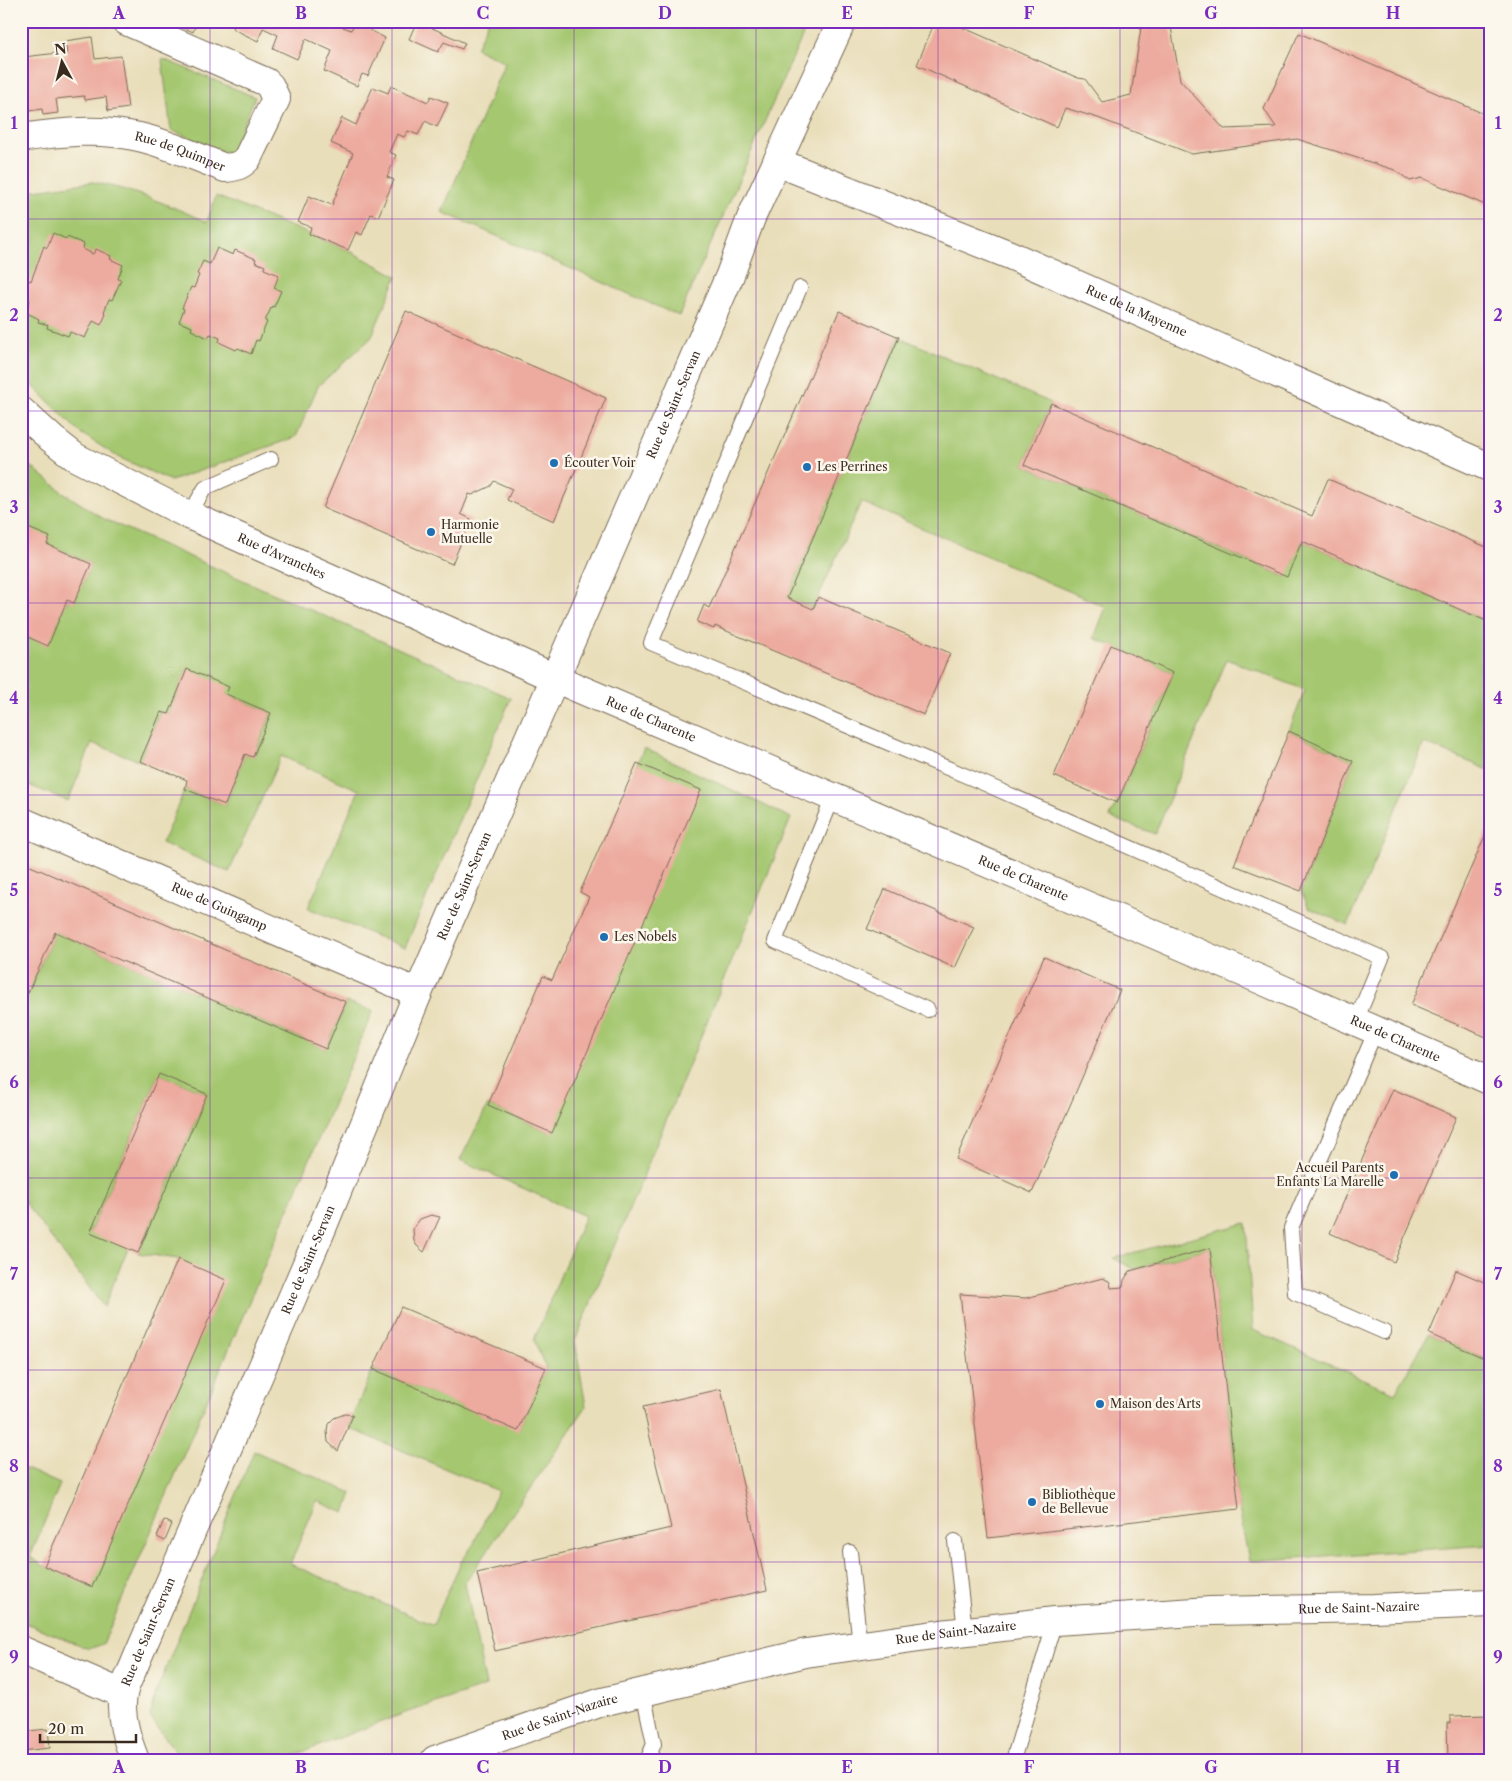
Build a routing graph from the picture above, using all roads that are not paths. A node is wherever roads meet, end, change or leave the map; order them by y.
1 (126, 21) edge
2 (842, 21) edge
3 (21, 138) edge
4 (777, 162) junction
5 (800, 288) dead end
6 (21, 411) edge
7 (271, 459) dead end
8 (1491, 468) edge
9 (189, 514) junction
10 (556, 678) junction
11 (833, 797) junction
12 (21, 821) edge
13 (418, 993) junction
14 (928, 1010) dead end
15 (1366, 1026) junction
16 (1491, 1081) edge
17 (1384, 1332) dead end
18 (955, 1541) dead end
19 (850, 1552) dead end
20 (1491, 1603) edge
21 (1055, 1621) junction
22 (965, 1631) junction
23 (860, 1646) junction
24 (21, 1650) edge
25 (644, 1692) junction
26 (123, 1694) junction
27 (135, 1760) edge
28 (435, 1760) edge
29 (647, 1760) edge
30 (1013, 1760) edge

1 - 3 street, Rue de Quimper
2 - 4 street, Rue de Saint-Servan
4 - 8 street, Rue de la Mayenne
4 - 10 street, Rue de Saint-Servan
5 - 15 lane
6 - 9 street, Rue d'Avranches
7 - 9 lane
9 - 10 street, Rue d'Avranches
10 - 11 street, Rue de Charente
10 - 13 street, Rue de Saint-Servan
11 - 14 lane
11 - 15 street, Rue de Charente
12 - 13 street, Rue de Guingamp
13 - 26 street, Rue de Saint-Servan
15 - 16 street, Rue de Charente
15 - 17 lane
18 - 22 lane
19 - 23 lane
20 - 21 street, Rue de Saint-Nazaire
21 - 22 street, Rue de Saint-Nazaire
21 - 30 lane
22 - 23 street, Rue de Saint-Nazaire
23 - 25 street, Rue de Saint-Nazaire
24 - 26 street
25 - 28 street, Rue de Saint-Nazaire
25 - 29 lane
26 - 27 street, Rue de Saint-Servan

